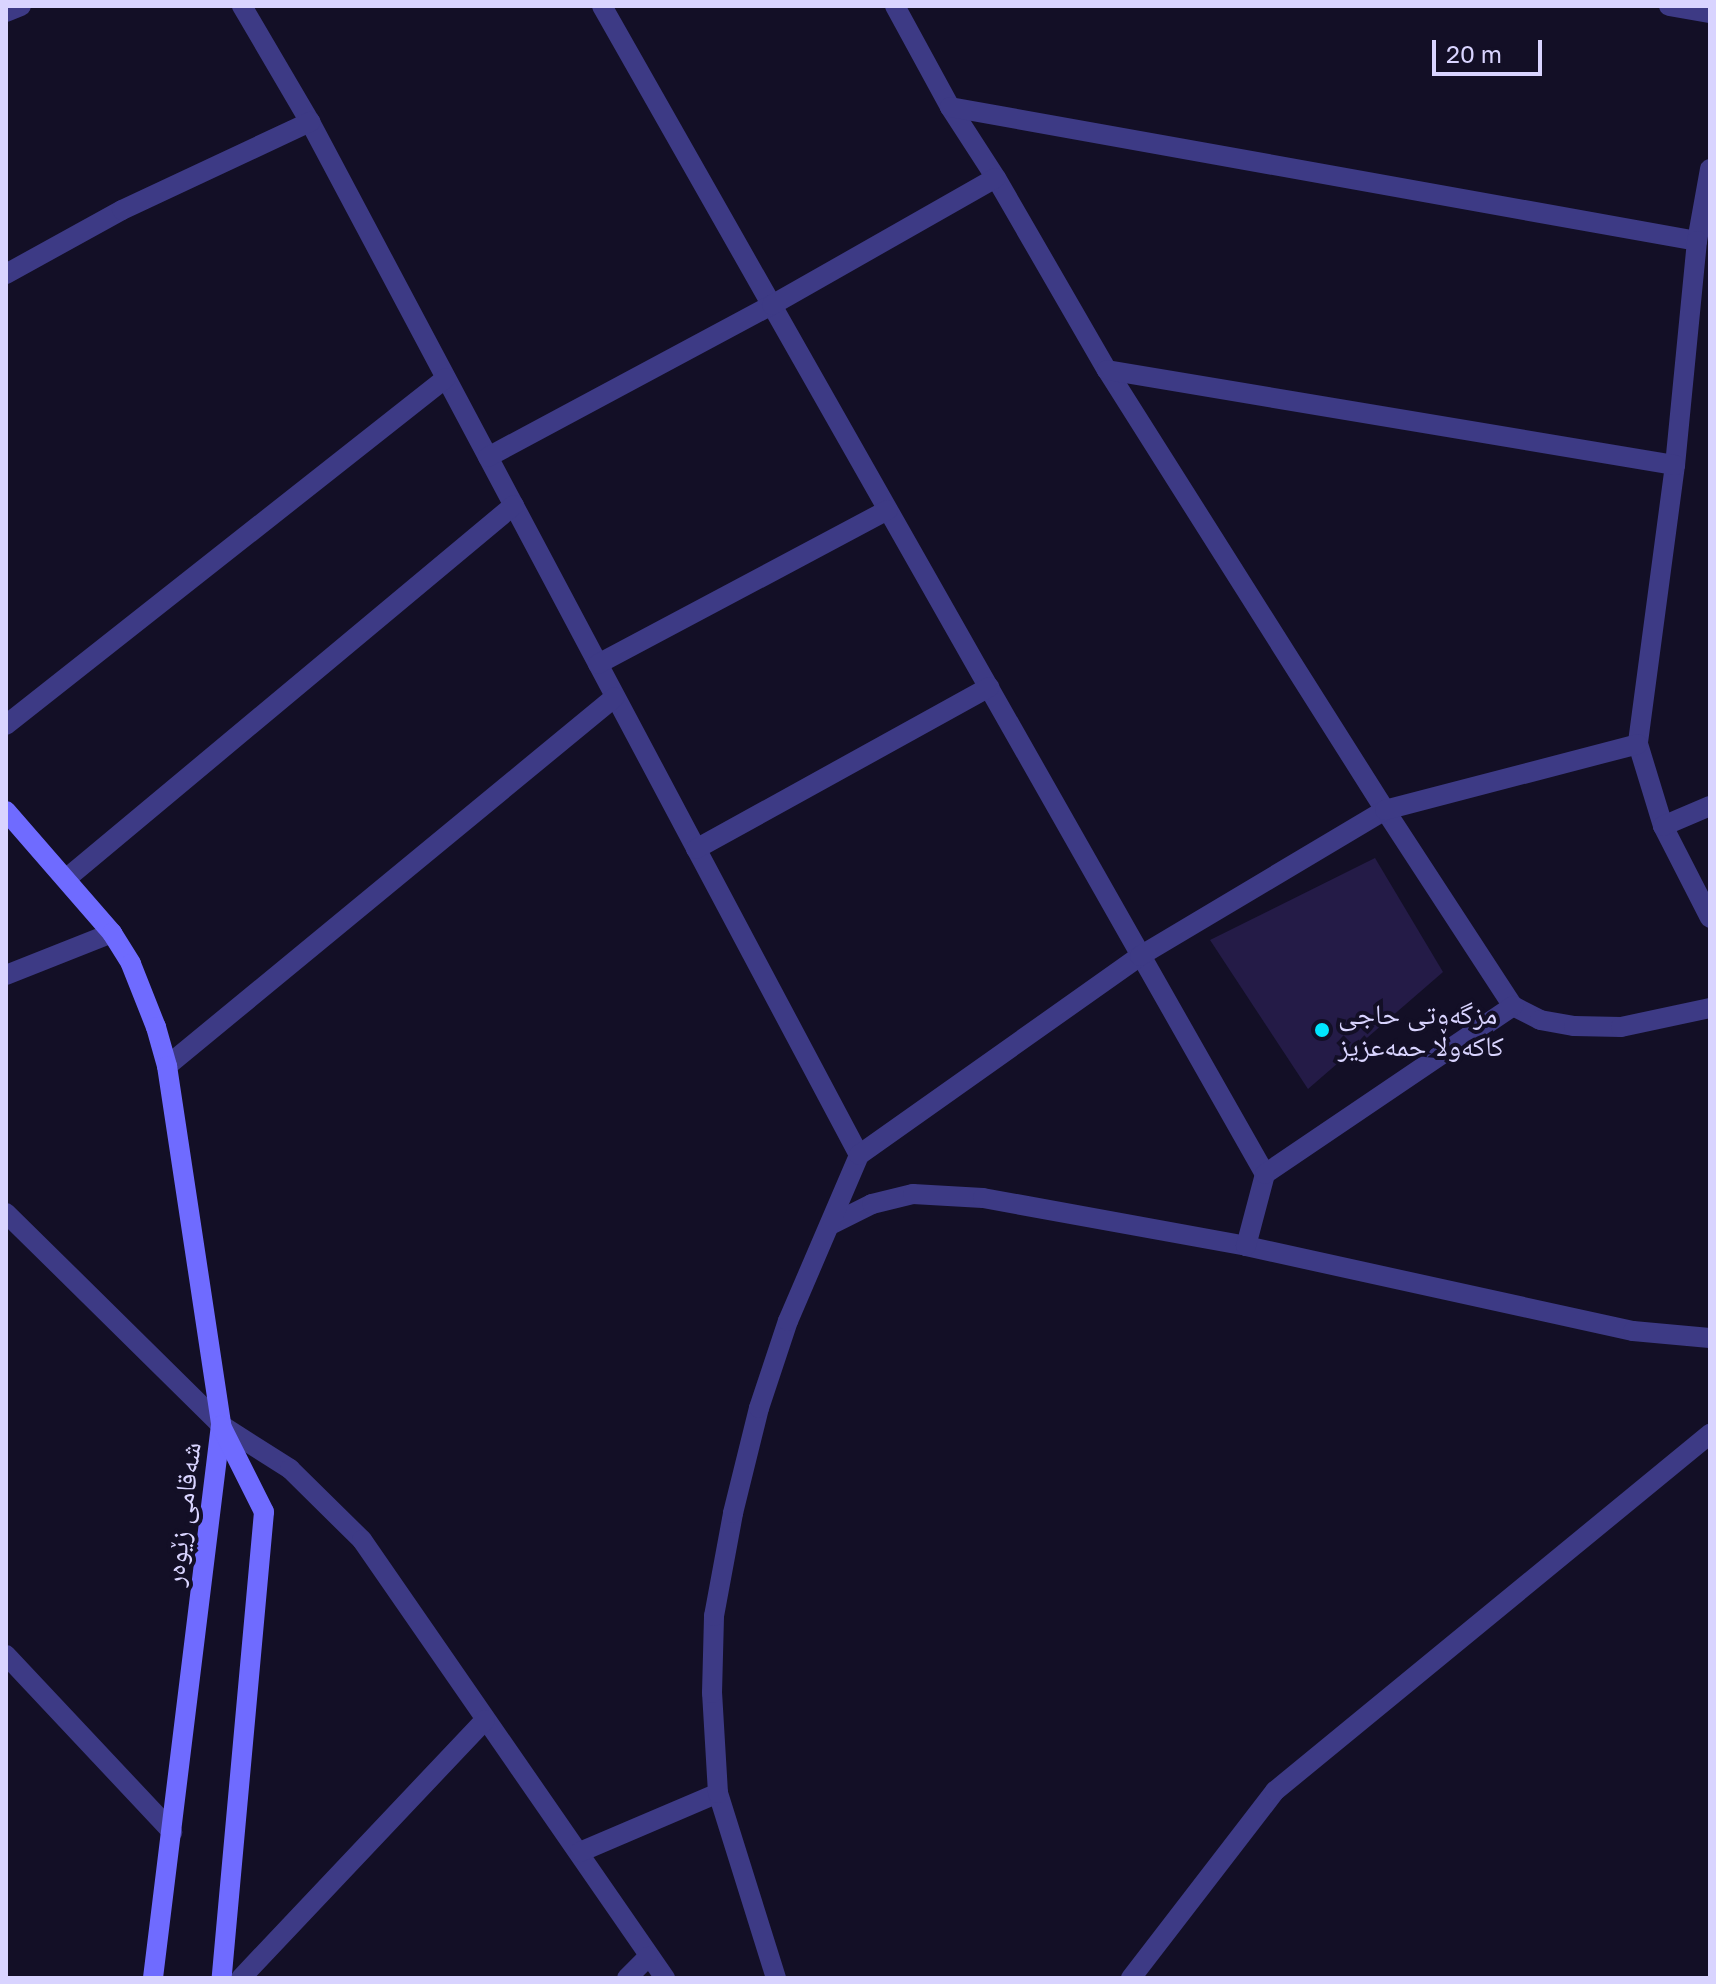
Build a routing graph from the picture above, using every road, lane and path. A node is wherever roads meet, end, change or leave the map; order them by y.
1 (21, 6) edge
2 (242, 6) edge
3 (602, 6) edge
4 (895, 6) edge
5 (1669, 6) edge
6 (6, 12) edge
7 (1710, 13) edge
8 (950, 107) junction
9 (310, 122) junction
10 (1710, 169) edge
11 (996, 178) junction
12 (1697, 241) junction
13 (6, 274) edge
14 (772, 305) junction
15 (1107, 370) junction
16 (446, 378) junction
17 (488, 457) junction
18 (1675, 465) junction
19 (514, 505) junction
20 (888, 510) junction
21 (598, 664) junction
22 (989, 687) junction
23 (615, 697) junction
24 (6, 725) edge
25 (1638, 744) junction
26 (1710, 806) edge
27 (1385, 810) junction
28 (9, 820) edge
29 (1663, 826) junction
30 (696, 849) junction
31 (67, 878) junction
32 (1710, 918) edge
33 (112, 933) junction
34 (1140, 956) junction
35 (6, 975) edge
36 (1513, 1006) junction
37 (1710, 1008) edge
38 (167, 1066) junction
39 (859, 1155) junction
40 (1265, 1174) junction
41 (6, 1213) edge
42 (830, 1225) junction
43 (1246, 1246) junction
44 (1710, 1338) edge
45 (221, 1425) junction
46 (1710, 1434) edge
47 (6, 1655) edge
48 (485, 1720) junction
49 (718, 1793) junction
50 (172, 1832) junction
51 (580, 1852) junction
52 (648, 1957) junction
53 (153, 1978) edge
54 (222, 1978) edge
55 (241, 1978) edge
56 (627, 1978) edge
57 (665, 1978) edge
58 (776, 1978) edge
59 (1131, 1978) edge

1 - 6 street
2 - 9 street
3 - 14 street
4 - 8 street
5 - 7 street
8 - 11 street
8 - 12 street
9 - 13 street
9 - 16 street
10 - 12 street
11 - 14 street
11 - 15 street
12 - 18 street
14 - 17 street
14 - 20 street
15 - 18 street
15 - 27 street
16 - 17 street
16 - 24 street
17 - 19 street
18 - 25 street
19 - 21 street
19 - 31 street
20 - 21 street
20 - 22 street
21 - 23 street
22 - 30 street
22 - 34 street
23 - 30 street
23 - 38 street
25 - 27 street
25 - 29 street
26 - 29 street
27 - 34 street
27 - 36 street
28 - 31 main road
29 - 32 street
30 - 39 street
31 - 33 main road
33 - 35 street
33 - 38 main road
34 - 39 street
34 - 40 street
36 - 37 street
36 - 40 street
38 - 45 main road
39 - 42 street
40 - 43 street
41 - 45 street
42 - 43 street
42 - 49 street
43 - 44 street
45 - 48 street
45 - 50 main road, شەقامی زێوەر
45 - 54 main road, شەقامی زێوەر
46 - 59 street
47 - 50 street
48 - 51 street
48 - 55 street
49 - 51 street
49 - 58 street
50 - 53 main road, شەقامی زێوەر
51 - 52 street
52 - 56 street
52 - 57 street

